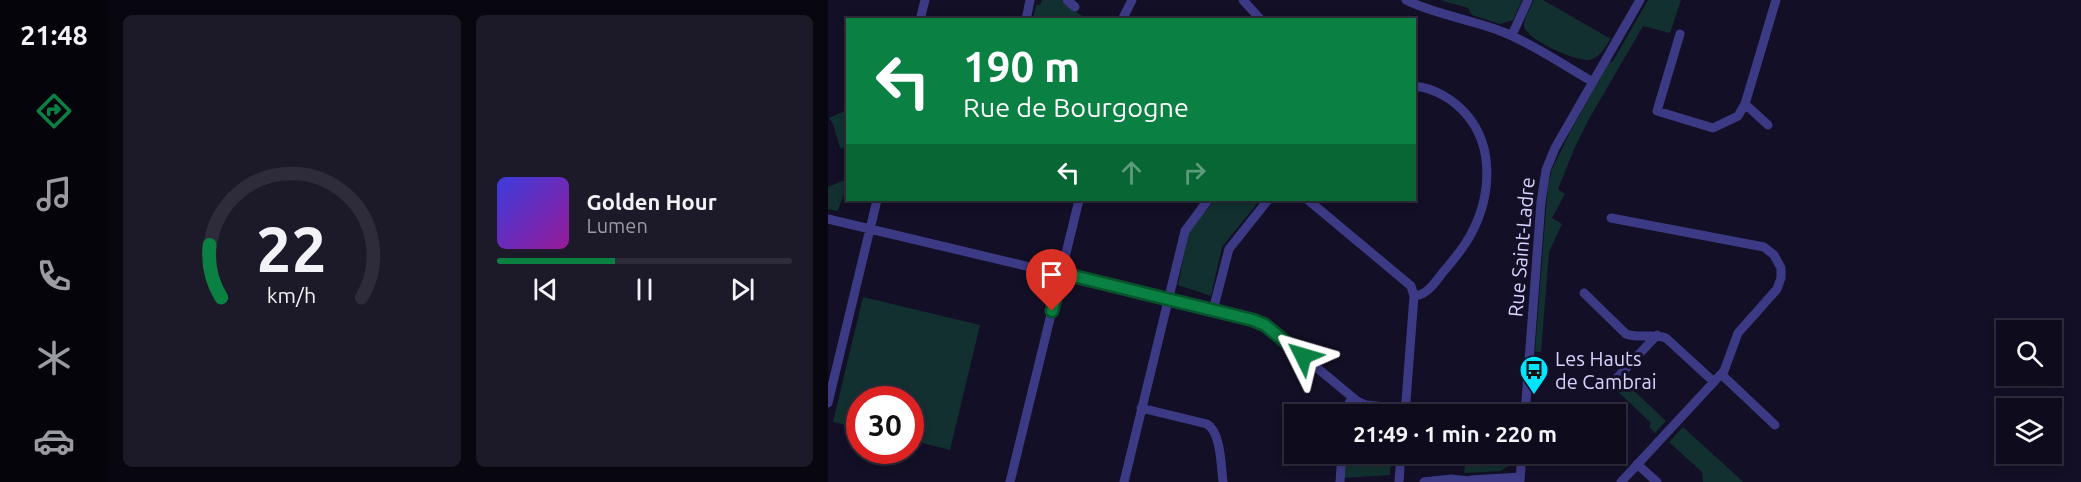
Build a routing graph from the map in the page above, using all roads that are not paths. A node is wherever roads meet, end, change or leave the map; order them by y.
1 (925, 0) edge
2 (1030, 0) edge
3 (1066, 0) edge
4 (1132, 0) edge
5 (1243, 0) edge
6 (1406, 0) edge
7 (1528, 0) edge
8 (1640, 0) edge
9 (1776, 0) edge
10 (1075, 7) dead end
11 (920, 18) edge
12 (1026, 18) edge
13 (1123, 18) edge
14 (1259, 18) edge
15 (1680, 34) dead end
16 (1512, 35) junction
17 (1593, 82) junction
18 (1416, 87) edge
19 (1745, 104) junction
20 (1768, 125) dead end
21 (877, 201) edge
22 (1078, 201) edge
23 (1207, 201) edge
24 (1267, 201) edge
25 (1309, 201) edge
26 (1611, 218) dead end
27 (828, 219) edge
28 (870, 228) junction
29 (1061, 273) junction
30 (1584, 293) dead end
31 (1414, 296) junction
32 (1168, 299) junction
33 (1213, 310) junction
34 (1657, 335) junction
35 (1717, 378) junction
36 (1614, 381) dead end
37 (1352, 397) junction
38 (828, 403) edge
39 (1349, 404) edge
40 (1364, 404) edge
41 (1406, 404) edge
42 (1526, 404) edge
43 (1141, 408) junction
44 (1775, 425) dead end
45 (1341, 464) edge
46 (1400, 464) edge
47 (1521, 464) edge
48 (1637, 464) junction
49 (1520, 479) edge
50 (1473, 481) edge
51 (1010, 482) edge
52 (1124, 482) edge
53 (1223, 482) edge
54 (1340, 482) edge
55 (1399, 482) edge
56 (1424, 482) edge
57 (1621, 482) edge
58 (1656, 482) edge

1 - 11 street
2 - 12 street
3 - 10 street
4 - 13 street
5 - 14 street
6 - 16 street
7 - 16 street
8 - 17 street, Rue Saint-Ladre
9 - 19 street
15 - 19 street
16 - 17 street
17 - 42 street, Rue Saint-Ladre
18 - 31 street
19 - 20 street
21 - 28 street
22 - 29 street
23 - 32 street
24 - 33 street
25 - 31 street
26 - 35 street
27 - 28 street
28 - 29 street
28 - 38 street
29 - 32 street
29 - 51 street
30 - 34 street
31 - 41 street
32 - 33 street
32 - 43 street
33 - 37 street
34 - 35 street
34 - 36 street
35 - 44 street
35 - 48 street
37 - 39 street
37 - 40 street
43 - 52 street
43 - 53 street
45 - 54 street
46 - 55 street
47 - 49 street
48 - 57 street
48 - 58 street
49 - 50 street
50 - 56 street

